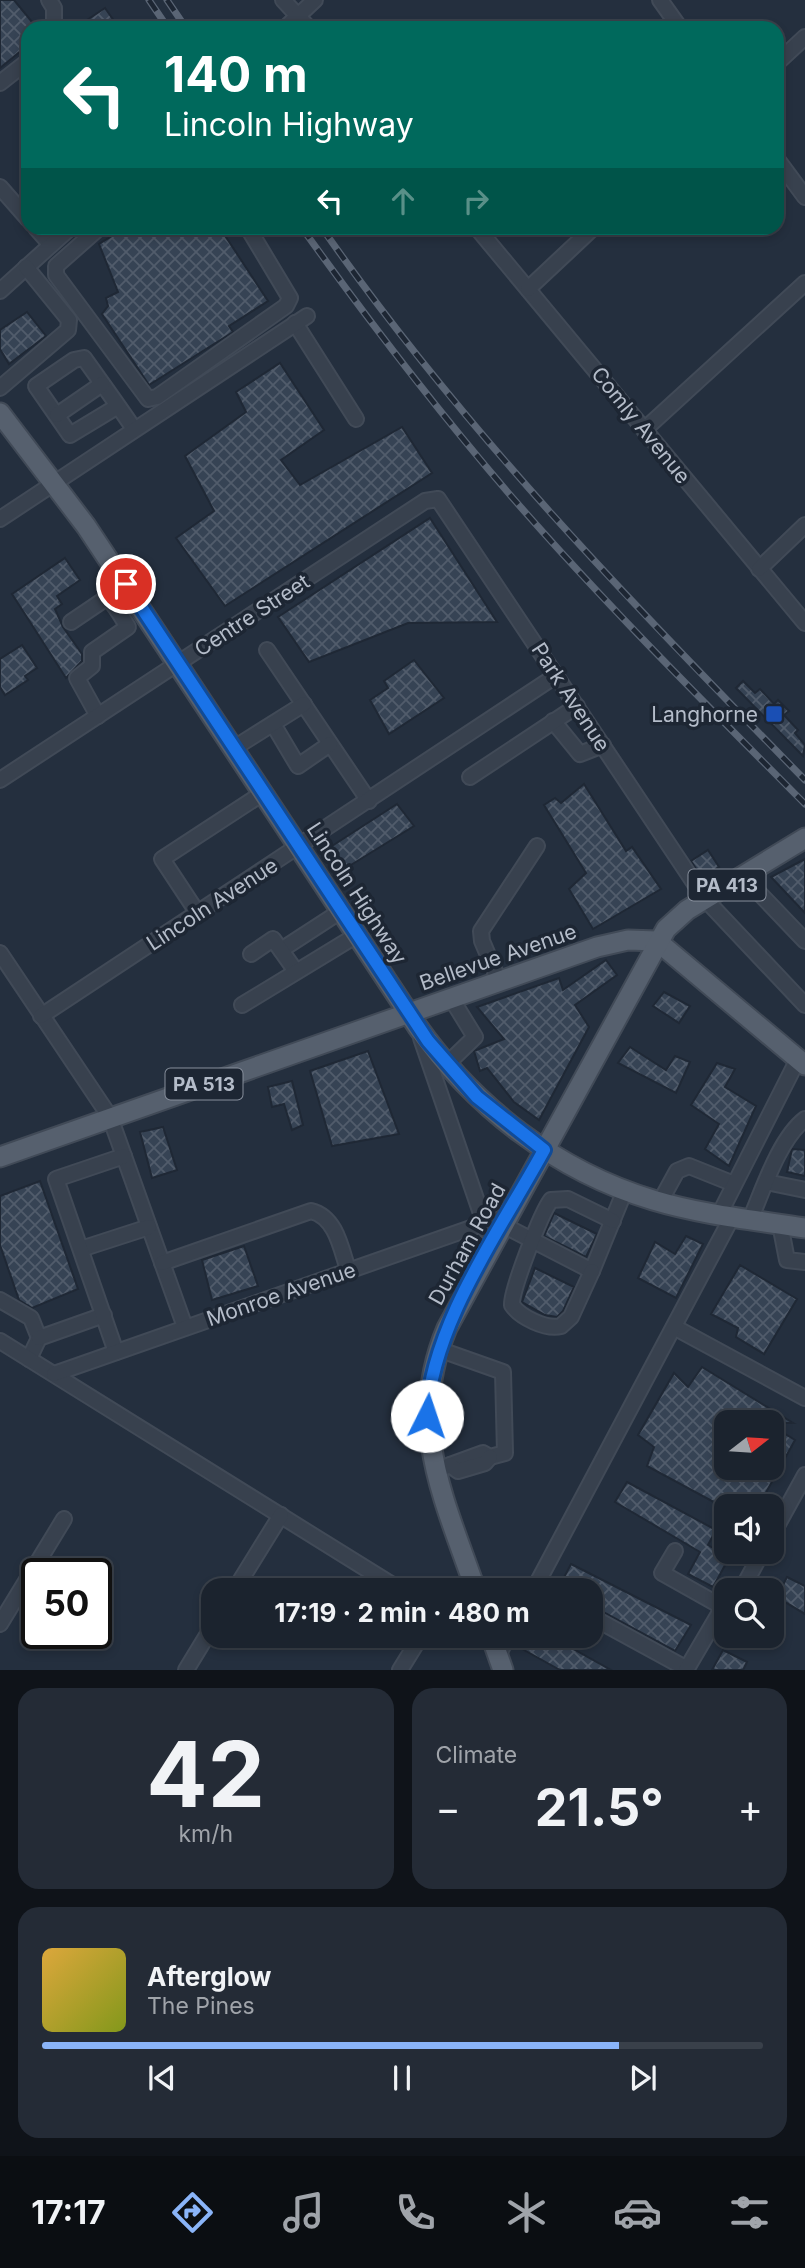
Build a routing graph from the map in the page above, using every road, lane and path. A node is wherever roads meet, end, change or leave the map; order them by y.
1 (49, 0) edge
2 (283, 0) edge
3 (315, 0) edge
4 (660, 0) edge
5 (298, 16) junction
6 (54, 21) edge
7 (293, 21) edge
8 (303, 21) edge
9 (675, 21) edge
10 (805, 37) edge
11 (784, 56) edge
12 (21, 66) edge
13 (0, 83) edge
14 (784, 168) edge
15 (0, 187) edge
16 (805, 197) edge
17 (21, 211) edge
18 (42, 235) edge
19 (62, 235) edge
20 (85, 235) edge
21 (252, 235) edge
22 (483, 235) edge
23 (586, 235) edge
24 (51, 245) junction
25 (26, 267) junction
26 (805, 283) edge
27 (528, 289) junction
28 (0, 292) edge
29 (102, 384) junction
30 (0, 388) edge
31 (118, 406) junction
32 (0, 412) edge
33 (57, 415) junction
34 (356, 419) dead end
35 (134, 429) junction
36 (644, 430) junction
37 (55, 482) junction
38 (434, 499) joint
39 (0, 520) edge
40 (805, 525) edge
41 (759, 569) junction
42 (135, 598) junction
43 (118, 611) junction
44 (71, 622) dead end
45 (805, 623) edge
46 (268, 650) dead end
47 (178, 664) junction
48 (557, 675) junction
49 (304, 704) junction
50 (577, 706) junction
51 (99, 716) junction
52 (553, 721) junction
53 (273, 724) junction
54 (330, 744) junction
55 (603, 744) junction
56 (234, 748) junction
57 (470, 777) dead end
58 (0, 780) edge
59 (263, 793) junction
60 (369, 802) junction
61 (805, 838) edge
62 (537, 846) dead end
63 (299, 847) junction
64 (743, 876) junction
65 (705, 899) junction
66 (341, 911) junction
67 (197, 912) junction
68 (357, 935) junction
69 (805, 941) edge
70 (657, 942) junction
71 (281, 950) junction
72 (0, 953) edge
73 (251, 954) dead end
74 (295, 970) junction
75 (499, 981) junction
76 (451, 998) junction
77 (242, 1004) dead end
78 (805, 1005) edge
79 (41, 1016) junction
80 (413, 1020) junction
81 (802, 1062) edge
82 (447, 1064) junction
83 (110, 1117) junction
84 (805, 1119) edge
85 (544, 1150) junction
86 (124, 1156) junction
87 (0, 1157) edge
88 (766, 1182) junction
89 (734, 1184) junction
90 (625, 1190) junction
91 (805, 1190) edge
92 (660, 1202) junction
93 (734, 1217) junction
94 (498, 1221) junction
95 (612, 1221) junction
96 (780, 1224) junction
97 (149, 1227) junction
98 (805, 1228) edge
99 (532, 1241) junction
100 (81, 1249) junction
101 (805, 1262) edge
102 (162, 1263) junction
103 (348, 1270) junction
104 (592, 1271) junction
105 (0, 1300) edge
106 (104, 1315) junction
107 (185, 1327) junction
108 (674, 1327) junction
109 (39, 1338) junction
110 (0, 1341) edge
111 (438, 1349) junction
112 (116, 1352) junction
113 (29, 1359) junction
114 (54, 1374) junction
115 (805, 1398) edge
116 (443, 1467) junction
117 (805, 1475) edge
118 (784, 1513) edge
119 (281, 1515) junction
120 (64, 1519) dead end
121 (675, 1550) dead end
122 (242, 1578) edge
123 (381, 1578) edge
124 (473, 1578) edge
125 (543, 1578) edge
126 (714, 1602) edge
127 (0, 1624) edge
128 (603, 1624) edge
129 (714, 1625) edge
130 (201, 1645) edge
131 (414, 1648) edge
132 (686, 1669) edge
133 (186, 1670) edge
134 (400, 1670) edge

1 - 6 street
2 - 5 street
3 - 5 street
4 - 9 street
5 - 7 street
5 - 8 street
10 - 11 street
12 - 13 street
14 - 16 street
15 - 17 street
18 - 24 street
19 - 24 street
20 - 21 street
22 - 27 street, Comly Avenue
23 - 27 street
24 - 25 street
25 - 28 street
25 - 30 street
26 - 36 street
27 - 36 street, Comly Avenue
29 - 31 street
29 - 33 street
29 - 33 street
31 - 33 street
31 - 35 street
32 - 37 main road, Lincoln Highway
34 - 35 street
35 - 37 street
36 - 41 street, Comly Avenue
37 - 39 street
37 - 42 main road, Lincoln Highway
38 - 47 street, Centre Street
38 - 48 street, Park Avenue
40 - 41 street
41 - 45 street, Comly Avenue
42 - 43 street
42 - 47 main road, Lincoln Highway
43 - 44 street
43 - 51 street
46 - 49 street
47 - 51 street, Centre Street
47 - 56 main road, Lincoln Highway
48 - 50 street, Park Avenue
48 - 60 street, Lincoln Avenue
49 - 53 street
49 - 54 street
50 - 52 street
50 - 55 street, Park Avenue
51 - 58 street, Centre Street
52 - 55 street
52 - 57 street
53 - 54 street
53 - 56 street
54 - 60 street
55 - 65 street, Park Avenue
56 - 59 main road, Lincoln Highway
59 - 63 main road, Lincoln Highway
59 - 67 street
60 - 63 street, Lincoln Avenue
61 - 64 main road, PA 413
62 - 75 street
63 - 66 main road, Lincoln Highway
63 - 67 street, Lincoln Avenue
64 - 65 main road, PA 413
64 - 69 street
65 - 70 main road, PA 413
65 - 78 street, Park Avenue
66 - 68 main road, Lincoln Highway
66 - 71 street
67 - 79 street, Lincoln Avenue
68 - 74 street
68 - 80 main road, Lincoln Highway
70 - 75 main road, Bellevue Avenue / PA 513
70 - 81 main road
70 - 85 main road, Durham Road / PA 413
71 - 73 street
71 - 74 street
72 - 79 street
74 - 77 street
75 - 76 main road, Bellevue Avenue / PA 513
76 - 80 main road, Bellevue Avenue / PA 513
76 - 82 street
79 - 83 street
80 - 82 main road, Lincoln Highway
80 - 83 main road, Bellevue Avenue / PA 513
80 - 94 street
81 - 89 street
82 - 85 main road, Lincoln Highway
83 - 86 street
83 - 87 main road, Bellevue Avenue / PA 513
84 - 88 street
85 - 90 main road, Lincoln Highway
85 - 94 main road, Durham Road
86 - 97 street
86 - 100 street
88 - 91 street
88 - 93 street
89 - 92 street
89 - 93 street
90 - 92 main road, Lincoln Highway
90 - 95 street
92 - 93 main road, Lincoln Highway
93 - 96 main road, Lincoln Highway
93 - 108 street
94 - 99 street
94 - 103 street, Monroe Avenue
94 - 111 main road, Durham Road
95 - 99 street
95 - 104 street
96 - 98 main road, Lincoln Highway
96 - 101 street
97 - 100 street
97 - 102 street
99 - 104 street
99 - 104 street
100 - 106 street
102 - 103 street
102 - 107 street
103 - 107 street, Monroe Avenue
105 - 109 street
106 - 109 street
106 - 112 street
107 - 112 street, Monroe Avenue
108 - 115 street
108 - 125 street
109 - 113 street
110 - 113 street
111 - 116 main road, Durham Road
111 - 116 street
112 - 114 street, Monroe Avenue
113 - 114 street
114 - 119 street
116 - 124 main road, Durham Road
117 - 118 street
119 - 122 street
119 - 123 street
120 - 127 street
121 - 126 street
128 - 132 street
129 - 132 street
130 - 133 street
131 - 134 street

